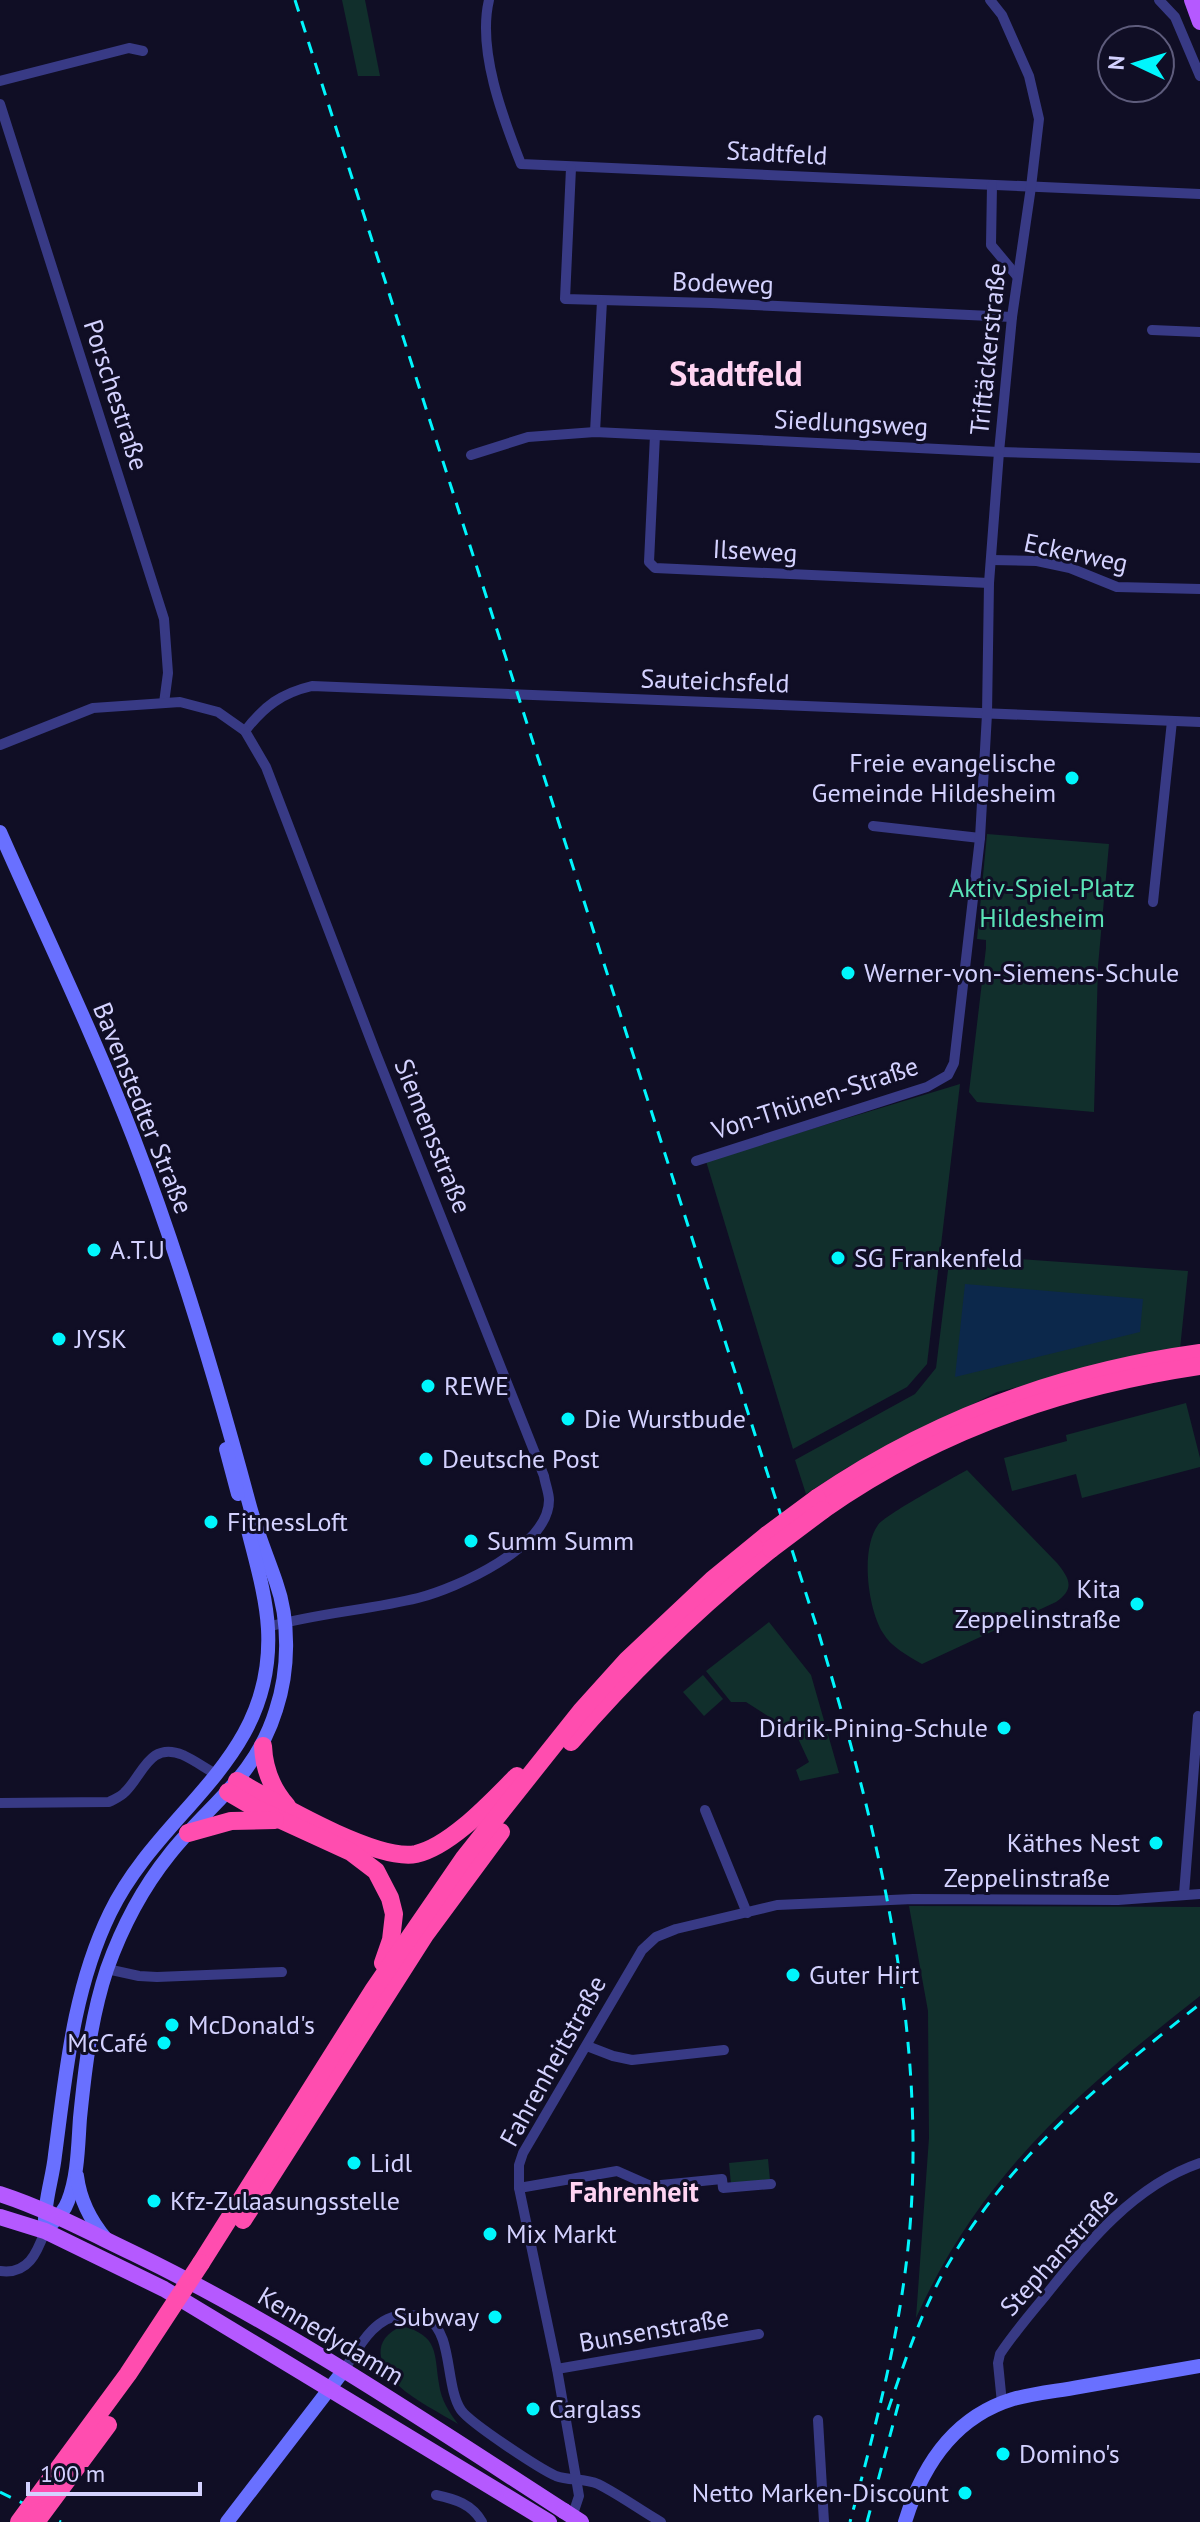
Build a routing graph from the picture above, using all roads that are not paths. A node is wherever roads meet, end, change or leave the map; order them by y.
1 (489, 0) edge
2 (990, 0) edge
3 (1159, 0) edge
4 (1192, 0) edge
5 (1200, 22) edge
6 (143, 51) dead end
7 (1200, 76) edge
8 (0, 81) edge
9 (0, 104) edge
10 (571, 168) junction
11 (992, 185) junction
12 (1031, 187) junction
13 (1200, 194) edge
14 (1017, 276) junction
15 (602, 301) junction
16 (1012, 317) junction
17 (1152, 330) dead end
18 (1200, 332) edge
19 (595, 432) junction
20 (655, 435) junction
21 (999, 452) junction
22 (471, 455) dead end
23 (1200, 458) edge
24 (991, 560) junction
25 (989, 583) junction
26 (1200, 589) edge
27 (164, 703) junction
28 (987, 714) junction
29 (1172, 721) junction
30 (1200, 722) edge
31 (245, 731) junction
32 (0, 745) edge
33 (873, 826) dead end
34 (0, 832) edge
35 (980, 838) junction
36 (1153, 902) dead end
37 (696, 1161) dead end
38 (1200, 1353) edge
39 (1200, 1366) edge
40 (221, 1409) junction
41 (820, 1504) junction
42 (284, 1623) junction
43 (268, 1627) junction
44 (614, 1684) junction
45 (581, 1711) junction
46 (1198, 1716) edge
47 (263, 1746) junction
48 (216, 1774) junction
49 (232, 1786) junction
50 (0, 1803) edge
51 (705, 1810) dead end
52 (286, 1814) junction
53 (188, 1833) junction
54 (1184, 1894) junction
55 (1200, 1894) edge
56 (869, 1901) joint
57 (747, 1913) junction
58 (107, 1969) junction
59 (282, 1972) dead end
60 (374, 1989) junction
61 (587, 2046) junction
62 (724, 2050) dead end
63 (1200, 2163) edge
64 (75, 2166) junction
65 (771, 2184) dead end
66 (519, 2188) junction
67 (0, 2194) edge
68 (52, 2214) junction
69 (6, 2218) edge
70 (45, 2231) junction
71 (106, 2240) junction
72 (206, 2266) junction
73 (0, 2271) edge
74 (759, 2334) dead end
75 (1200, 2366) edge
76 (557, 2369) junction
77 (344, 2370) junction
78 (329, 2389) junction
79 (1002, 2403) junction
80 (818, 2420) dead end
81 (576, 2478) junction
82 (436, 2495) dead end
83 (567, 2517) edge
84 (19, 2522) edge
85 (36, 2522) edge
86 (227, 2522) edge
87 (482, 2522) edge
88 (549, 2522) edge
89 (581, 2522) edge
90 (661, 2522) edge
91 (824, 2522) edge
92 (905, 2522) edge

1 - 10 street, Stadtfeld
2 - 12 street, Triftäckerstraße
3 - 7 street
4 - 5 main road
6 - 8 street
9 - 27 street, Porschestraße
10 - 11 street, Stadtfeld
10 - 15 street, Bodeweg
11 - 12 street, Stadtfeld
11 - 14 street
12 - 13 street, Stadtfeld
12 - 14 street, Triftäckerstraße
14 - 16 street, Triftäckerstraße
15 - 16 street, Bodeweg
15 - 19 street
16 - 21 street, Triftäckerstraße
17 - 18 street
19 - 20 street, Siedlungsweg
19 - 22 street, Siedlungsweg
20 - 21 street, Siedlungsweg
20 - 25 street, Ilseweg
21 - 23 street, Siedlungsweg
21 - 24 street, Triftäckerstraße
24 - 25 street, Triftäckerstraße
24 - 26 street, Eckerweg
25 - 28 street, Triftäckerstraße
27 - 31 street, Siemensstraße
27 - 32 street, Siemensstraße
28 - 29 street, Sauteichsfeld
28 - 31 street, Sauteichsfeld
28 - 35 street, Von-Thünen-Straße
29 - 30 street, Sauteichsfeld
29 - 36 street
31 - 42 street, Siemensstraße
33 - 35 street
34 - 40 street, Bavenstedter Straße
35 - 37 street, Von-Thünen-Straße
38 - 41 highway
39 - 41 highway
40 - 42 street, Bavenstedter Straße
40 - 43 street, Bavenstedter Straße
41 - 44 highway, bridge
42 - 43 street, Siemensstraße
42 - 47 street, Bavenstedter Straße
43 - 48 street, Bavenstedter Straße
44 - 45 highway
44 - 72 highway
45 - 52 highway
45 - 60 highway
46 - 54 street
47 - 49 street, Bavenstedter Straße
47 - 52 highway
48 - 49 street
48 - 50 street
48 - 68 street, Bavenstedter Straße
49 - 52 highway
49 - 53 street, Bavenstedter Straße
51 - 57 street
52 - 53 highway
52 - 60 highway
53 - 58 street, Bavenstedter Straße
54 - 55 street, Zeppelinstraße
54 - 56 street, Zeppelinstraße
56 - 57 street, Fahrenheitstraße
57 - 61 street, Fahrenheitstraße
58 - 59 street
58 - 64 street, Bavenstedter Straße
60 - 72 highway
61 - 62 street
61 - 66 street, Fahrenheitstraße
63 - 79 street, Stephanstraße
64 - 68 street, Bavenstedter Straße
64 - 71 street
65 - 66 street
66 - 76 street, Fahrenheitstraße
67 - 68 main road, Kennedydamm
68 - 70 street, Bavenstedter Straße
68 - 71 main road, Kennedydamm
69 - 70 main road, Kennedydamm
70 - 73 street
70 - 78 main road, Kennedydamm
71 - 77 main road, Kennedydamm
72 - 84 highway, bridge
72 - 85 highway, bridge
74 - 76 street, Bunsenstraße
75 - 79 street
76 - 81 street, Fahrenheitstraße
77 - 78 street
77 - 81 street
77 - 83 main road, Kennedydamm
78 - 86 street
78 - 88 main road, Kennedydamm
79 - 92 street
80 - 91 street
81 - 83 street, Fahrenheitstraße
81 - 90 street
82 - 87 street
83 - 89 main road, Kennedydamm, bridge

